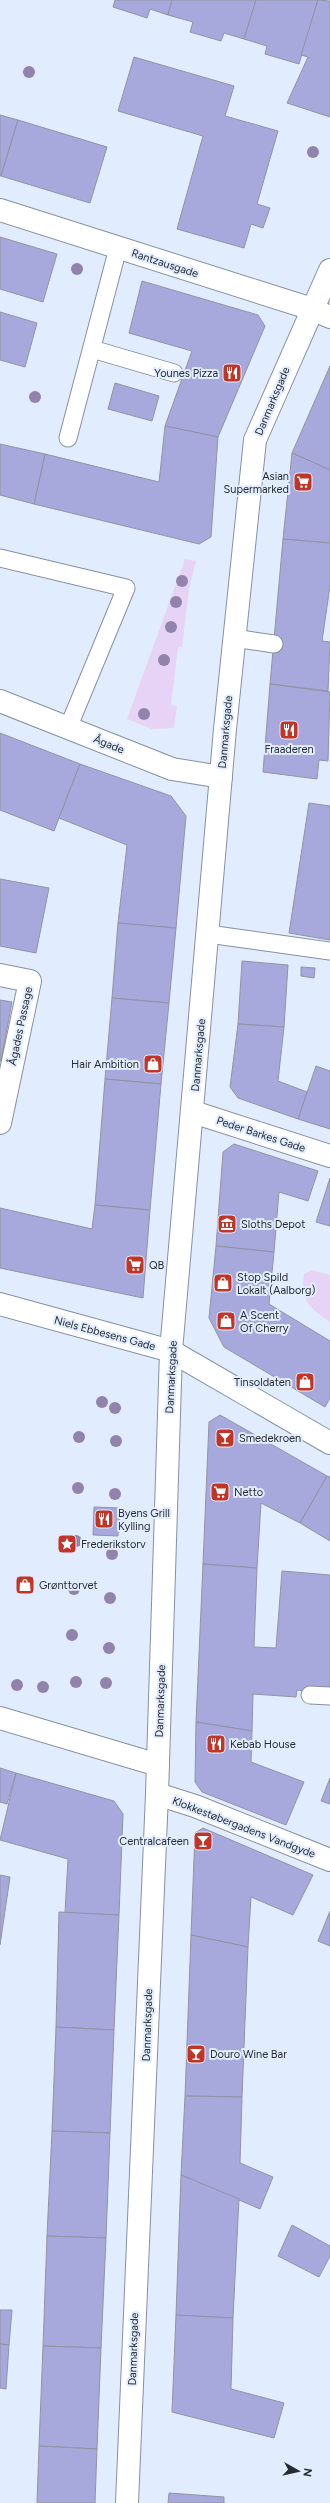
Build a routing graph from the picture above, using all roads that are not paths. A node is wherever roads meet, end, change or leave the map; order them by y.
1 (0, 210) edge
2 (118, 248) junction
3 (330, 270) edge
4 (321, 313) edge
5 (92, 349) junction
6 (174, 373) dead end
7 (68, 438) dead end
8 (0, 558) edge
9 (234, 638) junction
10 (274, 644) dead end
11 (0, 701) edge
12 (68, 728) junction
13 (221, 777) junction
14 (208, 934) junction
15 (330, 951) edge
16 (0, 975) edge
17 (193, 1112) junction
18 (0, 1123) edge
19 (330, 1156) edge
20 (0, 1304) edge
21 (171, 1351) junction
22 (330, 1443) edge
23 (310, 1695) dead end
24 (330, 1696) edge
25 (0, 1718) edge
26 (158, 1765) junction
27 (157, 1794) junction
28 (330, 1860) edge
29 (127, 2503) edge

1 - 2 street, Rantzausgade
2 - 4 street, Rantzausgade
2 - 5 lane
3 - 4 street, Danmarksgade
4 - 9 street, Danmarksgade
5 - 6 lane
5 - 7 lane
8 - 12 lane
9 - 10 lane
9 - 13 street, Danmarksgade
11 - 12 street, Ågade
12 - 13 street, Ågade
13 - 14 street, Danmarksgade
14 - 15 lane
14 - 17 street, Danmarksgade
16 - 18 street, Ågades Passage
17 - 19 street, Peder Barkes Gade
17 - 21 street, Danmarksgade
20 - 21 street, Niels Ebbesens Gade
21 - 22 street, Niels Ebbesens Gade
21 - 26 street, Danmarksgade
23 - 24 lane
25 - 26 street
26 - 27 street, Danmarksgade
27 - 28 street, Klokkestøbergadens Vandgyde
27 - 29 street, Danmarksgade

